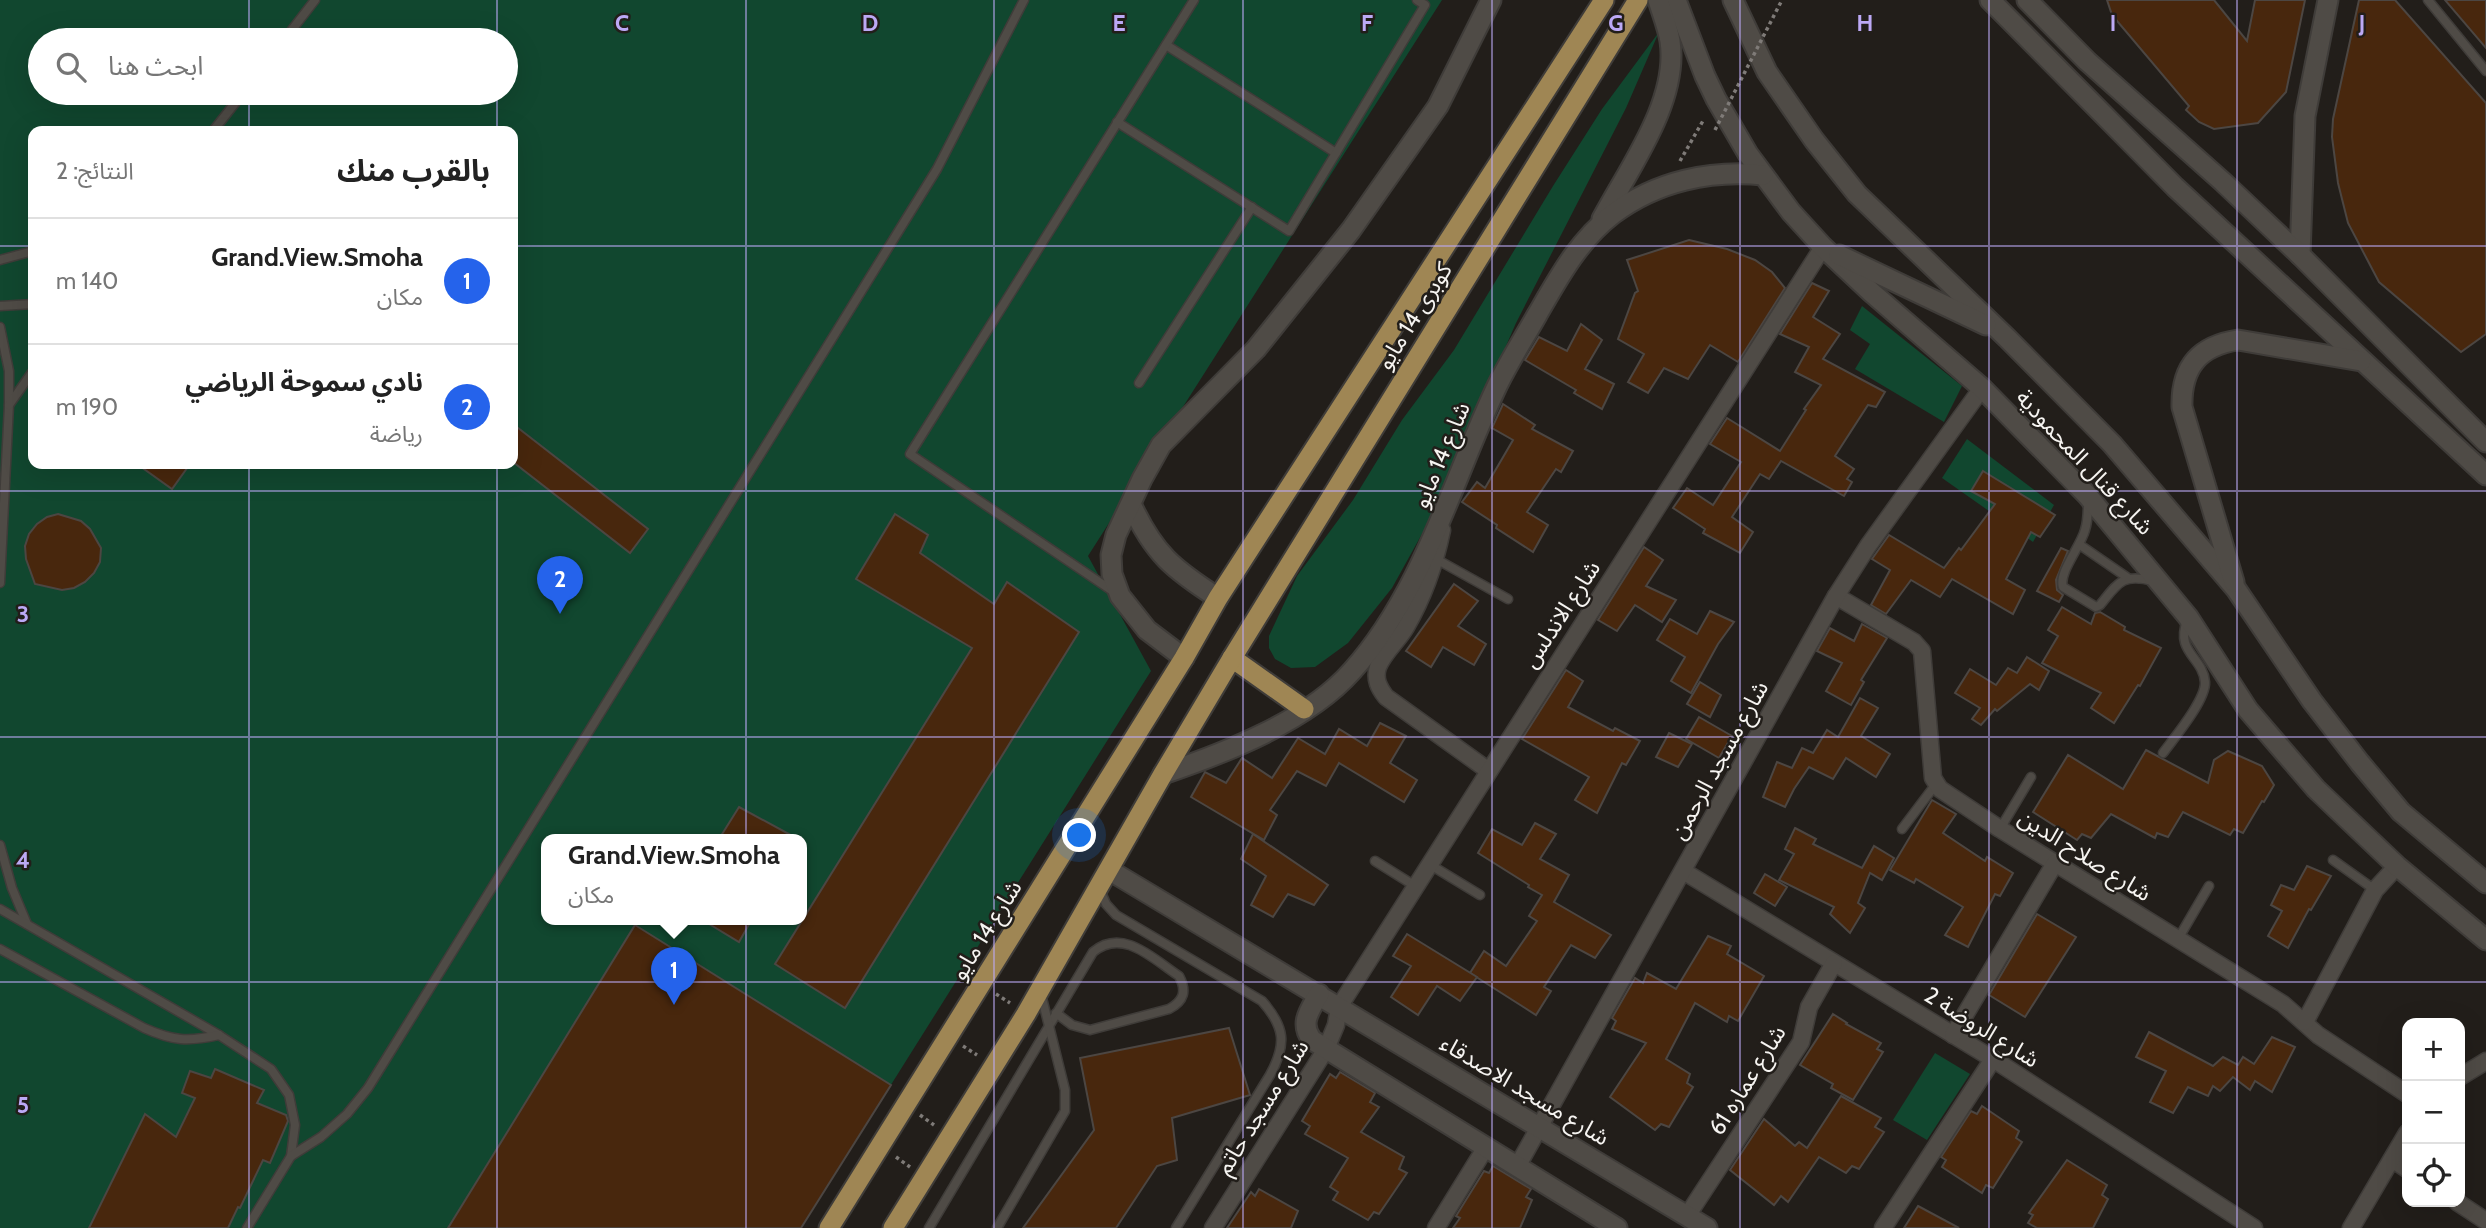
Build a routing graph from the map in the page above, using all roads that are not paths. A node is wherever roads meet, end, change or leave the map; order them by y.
1 (1024, 0) edge
2 (1194, 0) edge
3 (1417, 0) edge
4 (1604, 0) edge
5 (1658, 0) edge
6 (1676, 0) edge
7 (1733, 0) edge
8 (1990, 0) edge
9 (2027, 0) edge
10 (2328, 0) edge
11 (2428, 0) edge
12 (312, 2) edge
13 (1486, 2) edge
14 (1633, 7) edge
15 (293, 28) edge
16 (1166, 45) junction
17 (2486, 71) edge
18 (234, 105) edge
19 (1117, 122) junction
20 (218, 126) edge
21 (1336, 153) junction
22 (1763, 175) junction
23 (1252, 207) junction
24 (1596, 229) junction
25 (1822, 247) junction
26 (28, 252) edge
27 (2300, 255) junction
28 (0, 260) edge
29 (28, 304) edge
30 (0, 306) edge
31 (0, 327) edge
32 (2000, 331) junction
33 (2362, 362) junction
34 (28, 378) edge
35 (1139, 383) dead end
36 (1982, 388) junction
37 (9, 405) junction
38 (2486, 442) edge
39 (2486, 475) edge
40 (2087, 495) junction
41 (1131, 504) junction
42 (1445, 510) junction
43 (2080, 545) junction
44 (1436, 559) junction
45 (2128, 578) junction
46 (0, 583) edge
47 (2165, 588) junction
48 (2236, 589) junction
49 (1120, 596) junction
50 (1836, 596) junction
51 (1218, 598) junction
52 (1508, 599) dead end
53 (2188, 617) junction
54 (1184, 658) junction
55 (1232, 658) junction
56 (1304, 709) junction
57 (2163, 753) dead end
58 (1489, 771) junction
59 (1163, 774) junction
60 (2031, 777) dead end
61 (1936, 784) junction
62 (1902, 829) dead end
63 (2000, 829) junction
64 (0, 845) edge
65 (2333, 860) dead end
66 (1376, 861) dead end
67 (2055, 863) junction
68 (1429, 864) junction
69 (2397, 866) junction
70 (1109, 870) junction
71 (1683, 871) junction
72 (2486, 883) edge
73 (1415, 886) junction
74 (2209, 887) dead end
75 (1099, 888) junction
76 (2375, 890) junction
77 (1480, 895) dead end
78 (0, 909) edge
79 (27, 924) junction
80 (2178, 939) junction
81 (2486, 940) edge
82 (0, 949) edge
83 (1834, 963) junction
84 (1040, 990) junction
85 (1319, 994) junction
86 (1339, 1007) junction
87 (1056, 1013) junction
88 (2305, 1022) junction
89 (1049, 1026) junction
90 (219, 1035) junction
91 (1953, 1035) junction
92 (1326, 1049) junction
93 (1993, 1059) junction
94 (2486, 1061) edge
95 (2465, 1074) edge
96 (2402, 1091) edge
97 (1539, 1127) junction
98 (2402, 1142) edge
99 (1486, 1147) junction
100 (291, 1156) junction
101 (2392, 1159) junction
102 (2402, 1166) edge
103 (1517, 1167) junction
104 (2465, 1207) edge
105 (1687, 1216) junction
106 (2486, 1221) edge
107 (247, 1228) edge
108 (829, 1228) edge
109 (893, 1228) edge
110 (929, 1228) edge
111 (997, 1228) edge
112 (1176, 1228) edge
113 (1213, 1228) edge
114 (1436, 1228) edge
115 (1617, 1228) edge
116 (1707, 1228) edge
117 (1883, 1228) edge
118 (2253, 1228) edge
119 (2351, 1228) edge

1 - 100 lane
2 - 16 lane
3 - 21 lane
4 - 51 main road, كوبرى 14 مايو
5 - 24 main road
6 - 22 main road, شارع قنال المحمودية
7 - 32 main road, شارع قنال المحمودية
8 - 33 main road
9 - 27 main road
10 - 27 main road
11 - 17 lane
12 - 15 lane
13 - 41 main road
14 - 55 main road, كوبرى 14 مايو
16 - 19 lane
16 - 21 lane
18 - 20 lane
19 - 23 lane
19 - 49 lane
21 - 23 lane
22 - 24 main road, شارع 14 مايو
22 - 25 main road, شارع قنال المحمودية
23 - 35 lane
24 - 42 main road, شارع 14 مايو
25 - 32 main road
25 - 36 main road, شارع قنال المحمودية
25 - 58 street, شارع الاندلس
26 - 28 lane
27 - 38 main road
29 - 30 lane
31 - 37 lane
32 - 48 main road, شارع قنال المحمودية
33 - 39 main road
33 - 48 main road
34 - 37 lane
36 - 40 main road, شارع قنال المحمودية
36 - 50 street, شارع مسجد الرحمن
37 - 46 lane
40 - 43 lane
40 - 47 main road, شارع قنال المحمودية
41 - 49 main road
41 - 51 main road
42 - 44 street
42 - 56 main road, شارع 14 مايو
43 - 45 lane
43 - 45 lane
44 - 52 lane
44 - 58 street
45 - 47 lane
47 - 53 main road, شارع قنال المحمودية
48 - 72 main road, شارع قنال المحمودية
49 - 54 main road
50 - 61 street
50 - 71 street, شارع مسجد الرحمن
51 - 54 main road, شارع 14 مايو
53 - 57 lane
53 - 69 main road, شارع قنال المحمودية
54 - 108 main road, شارع 14 مايو
55 - 56 main road
55 - 59 main road
56 - 59 main road, شارع 14 مايو
58 - 68 street, شارع الاندلس
59 - 70 main road
60 - 63 lane
61 - 62 lane
61 - 63 street, شارع صلاح الدين
63 - 67 street, شارع صلاح الدين
64 - 79 lane
65 - 76 lane
66 - 73 lane
67 - 80 street, شارع صلاح الدين
67 - 91 street
68 - 73 street, شارع الاندلس
68 - 77 lane
69 - 76 street
69 - 81 main road, شارع قنال المحمودية
70 - 75 main road
70 - 85 main road, شارع مسجد الاصدقاء
71 - 83 street, شارع الروضة 2
71 - 97 street, شارع مسجد الرحمن
73 - 86 street, شارع الاندلس
74 - 80 lane
75 - 84 main road
75 - 112 lane
76 - 88 street
78 - 79 lane
79 - 90 lane
80 - 88 street, شارع صلاح الدين
82 - 90 lane
83 - 91 street, شارع الروضة 2
83 - 105 street, شارع عماره 61
84 - 89 lane
84 - 109 main road
85 - 86 main road, شارع مسجد الاصدقاء
85 - 92 main road
86 - 92 street, شارع مسجد حاتم
86 - 97 main road, شارع مسجد الاصدقاء
87 - 87 lane
87 - 89 lane
88 - 96 street, شارع صلاح الدين
89 - 110 lane
89 - 111 lane
90 - 100 lane
91 - 93 street, شارع الروضة 2
92 - 99 main road
92 - 113 street, شارع مسجد حاتم
93 - 117 street
93 - 118 street, شارع الروضة 2
94 - 95 street
97 - 103 street, شارع مسجد الرحمن
97 - 105 main road, شارع مسجد الاصدقاء
98 - 101 street
99 - 103 main road
99 - 114 street
100 - 107 lane
101 - 102 street
101 - 119 street
103 - 115 main road
104 - 106 street
105 - 116 main road, شارع مسجد الاصدقاء

